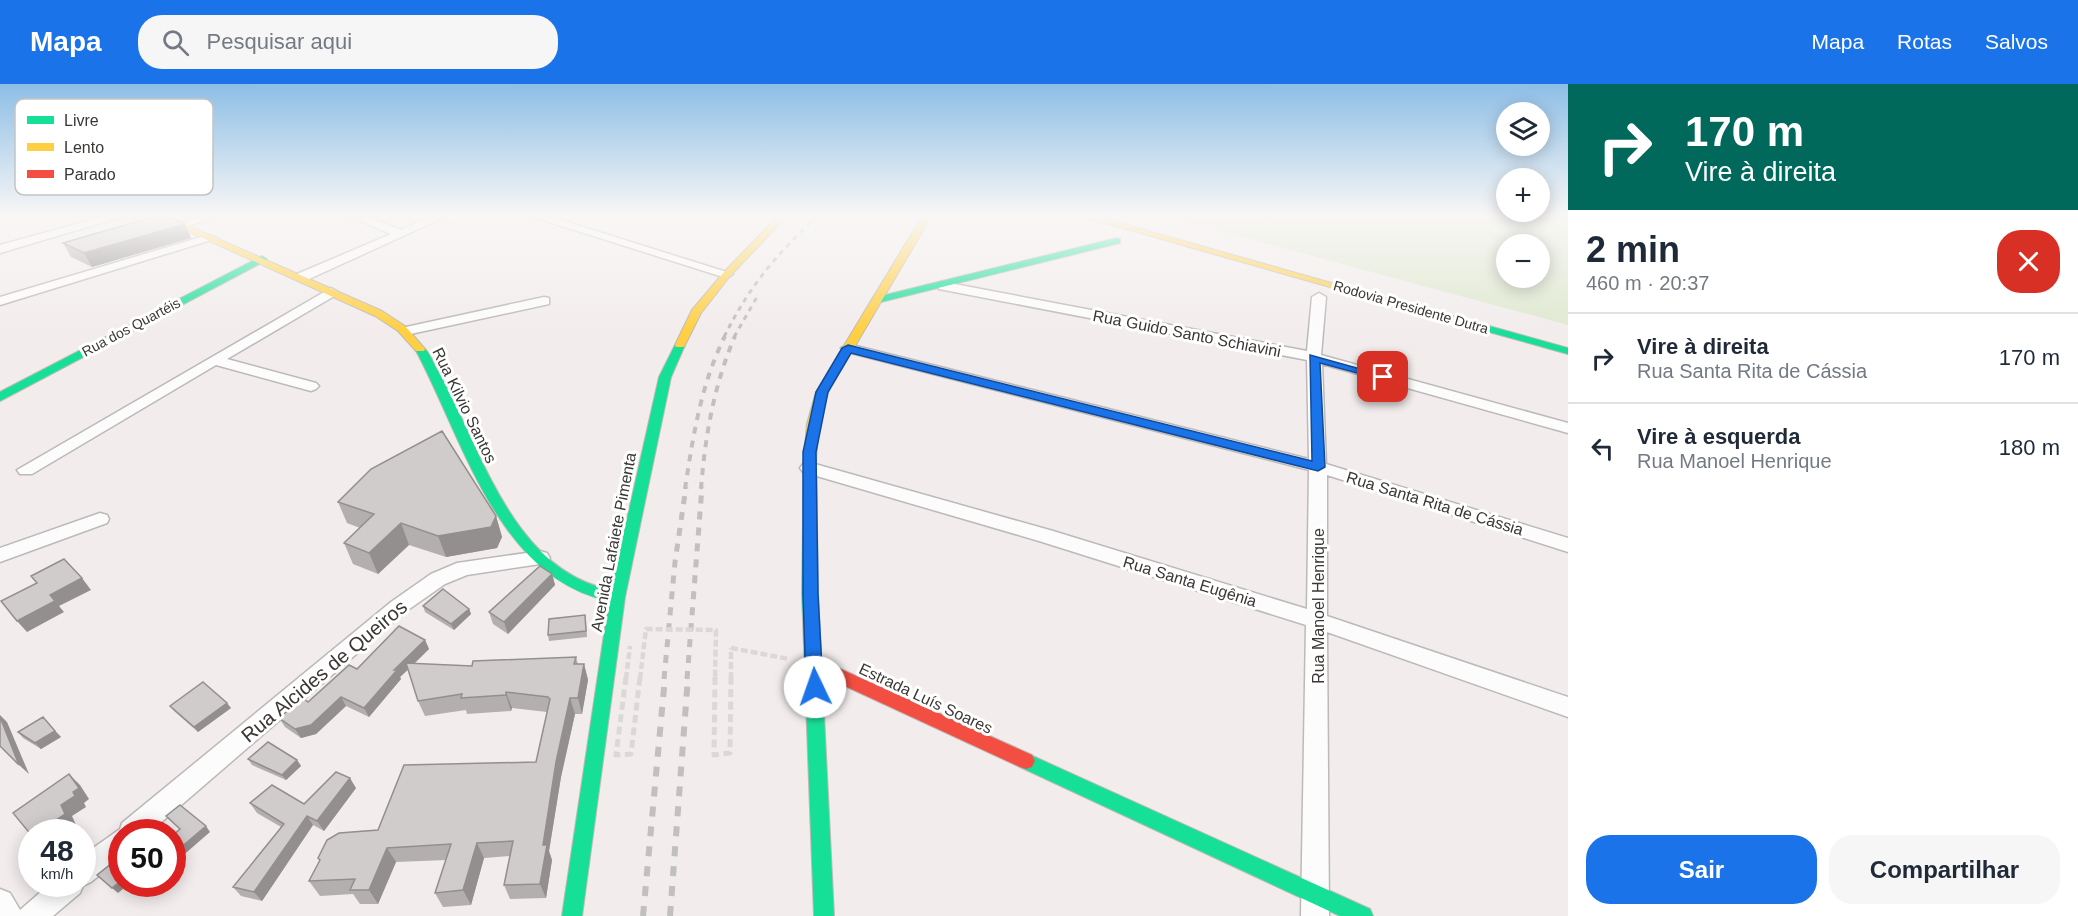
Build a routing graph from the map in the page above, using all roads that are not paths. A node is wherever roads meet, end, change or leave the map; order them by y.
1 (159, 254) edge
2 (250, 254) edge
3 (353, 254) edge
4 (660, 254) edge
5 (746, 254) edge
6 (915, 254) edge
7 (1077, 254) edge
8 (1219, 254) edge
9 (1257, 254) edge
10 (1267, 254) edge
11 (262, 259) junction
12 (909, 270) junction
13 (727, 274) junction
14 (302, 277) junction
15 (944, 286) junction
16 (331, 292) junction
17 (1311, 295) joint
18 (877, 300) junction
19 (0, 301) edge
20 (544, 301) dead end
21 (1446, 317) junction
22 (1512, 323) junction
23 (406, 331) junction
24 (1568, 338) edge
25 (848, 348) junction
26 (1568, 351) edge
27 (1314, 357) junction
28 (214, 360) junction
29 (311, 386) dead end
30 (0, 397) edge
31 (1568, 428) edge
32 (1318, 467) junction
33 (809, 468) junction
34 (26, 470) dead end
35 (100, 519) dead end
36 (1568, 545) edge
37 (0, 555) edge
38 (540, 558) junction
39 (617, 597) junction
40 (1318, 621) junction
41 (814, 664) junction
42 (1568, 707) edge
43 (146, 819) edge
44 (108, 852) edge
45 (96, 861) edge
46 (1315, 895) junction
47 (55, 897) edge
48 (0, 903) edge
49 (9, 916) edge
50 (32, 916) edge
51 (572, 916) edge
52 (824, 916) edge
53 (1315, 916) edge
54 (1363, 916) edge

1 - 19 street
2 - 11 main road, Rua Kilvio Santos
3 - 14 street
4 - 13 street
5 - 13 main road, Avenida Lafaiete Pimenta
6 - 12 main road
7 - 15 main road
8 - 21 main road, Rodovia Presidente Dutra
9 - 22 main road, Rodovia Presidente Dutra
10 - 22 main road
11 - 14 main road, Rua Kilvio Santos
11 - 30 main road, Rua dos Quartéis
12 - 15 main road
12 - 18 main road
13 - 39 main road, Avenida Lafaiete Pimenta
14 - 16 main road, Rua Kilvio Santos
15 - 18 main road
15 - 27 street, Rua Guido Santo Schiavini
16 - 23 main road, Rua Kilvio Santos
16 - 28 street
17 - 21 main road
17 - 27 street, Rua Manoel Henrique
18 - 25 main road
20 - 23 street
21 - 26 main road, Rodovia Presidente Dutra
22 - 24 main road, Rodovia Presidente Dutra
23 - 38 main road, Rua Kilvio Santos
25 - 32 street, Rua Santa Rita de Cássia
25 - 33 main road
27 - 31 street, Rua Guido Santo Schiavini
27 - 32 street, Rua Manoel Henrique
28 - 29 street
28 - 34 street
32 - 36 street, Rua Santa Rita de Cássia
32 - 40 street, Rua Manoel Henrique
33 - 40 street, Rua Santa Eugênia
33 - 41 main road
35 - 37 street
38 - 39 main road, Rua Kilvio Santos
38 - 43 street, Rua Alcides de Queiros
39 - 51 main road, Avenida Lafaiete Pimenta
40 - 42 street, Rua Santa Eugênia
40 - 46 street, Rua Manoel Henrique
41 - 46 main road, Estrada Luís Soares
41 - 52 main road
44 - 45 street
46 - 53 street, Rua Manoel Henrique
46 - 54 main road, Estrada Luís Soares
47 - 50 street
48 - 49 street

